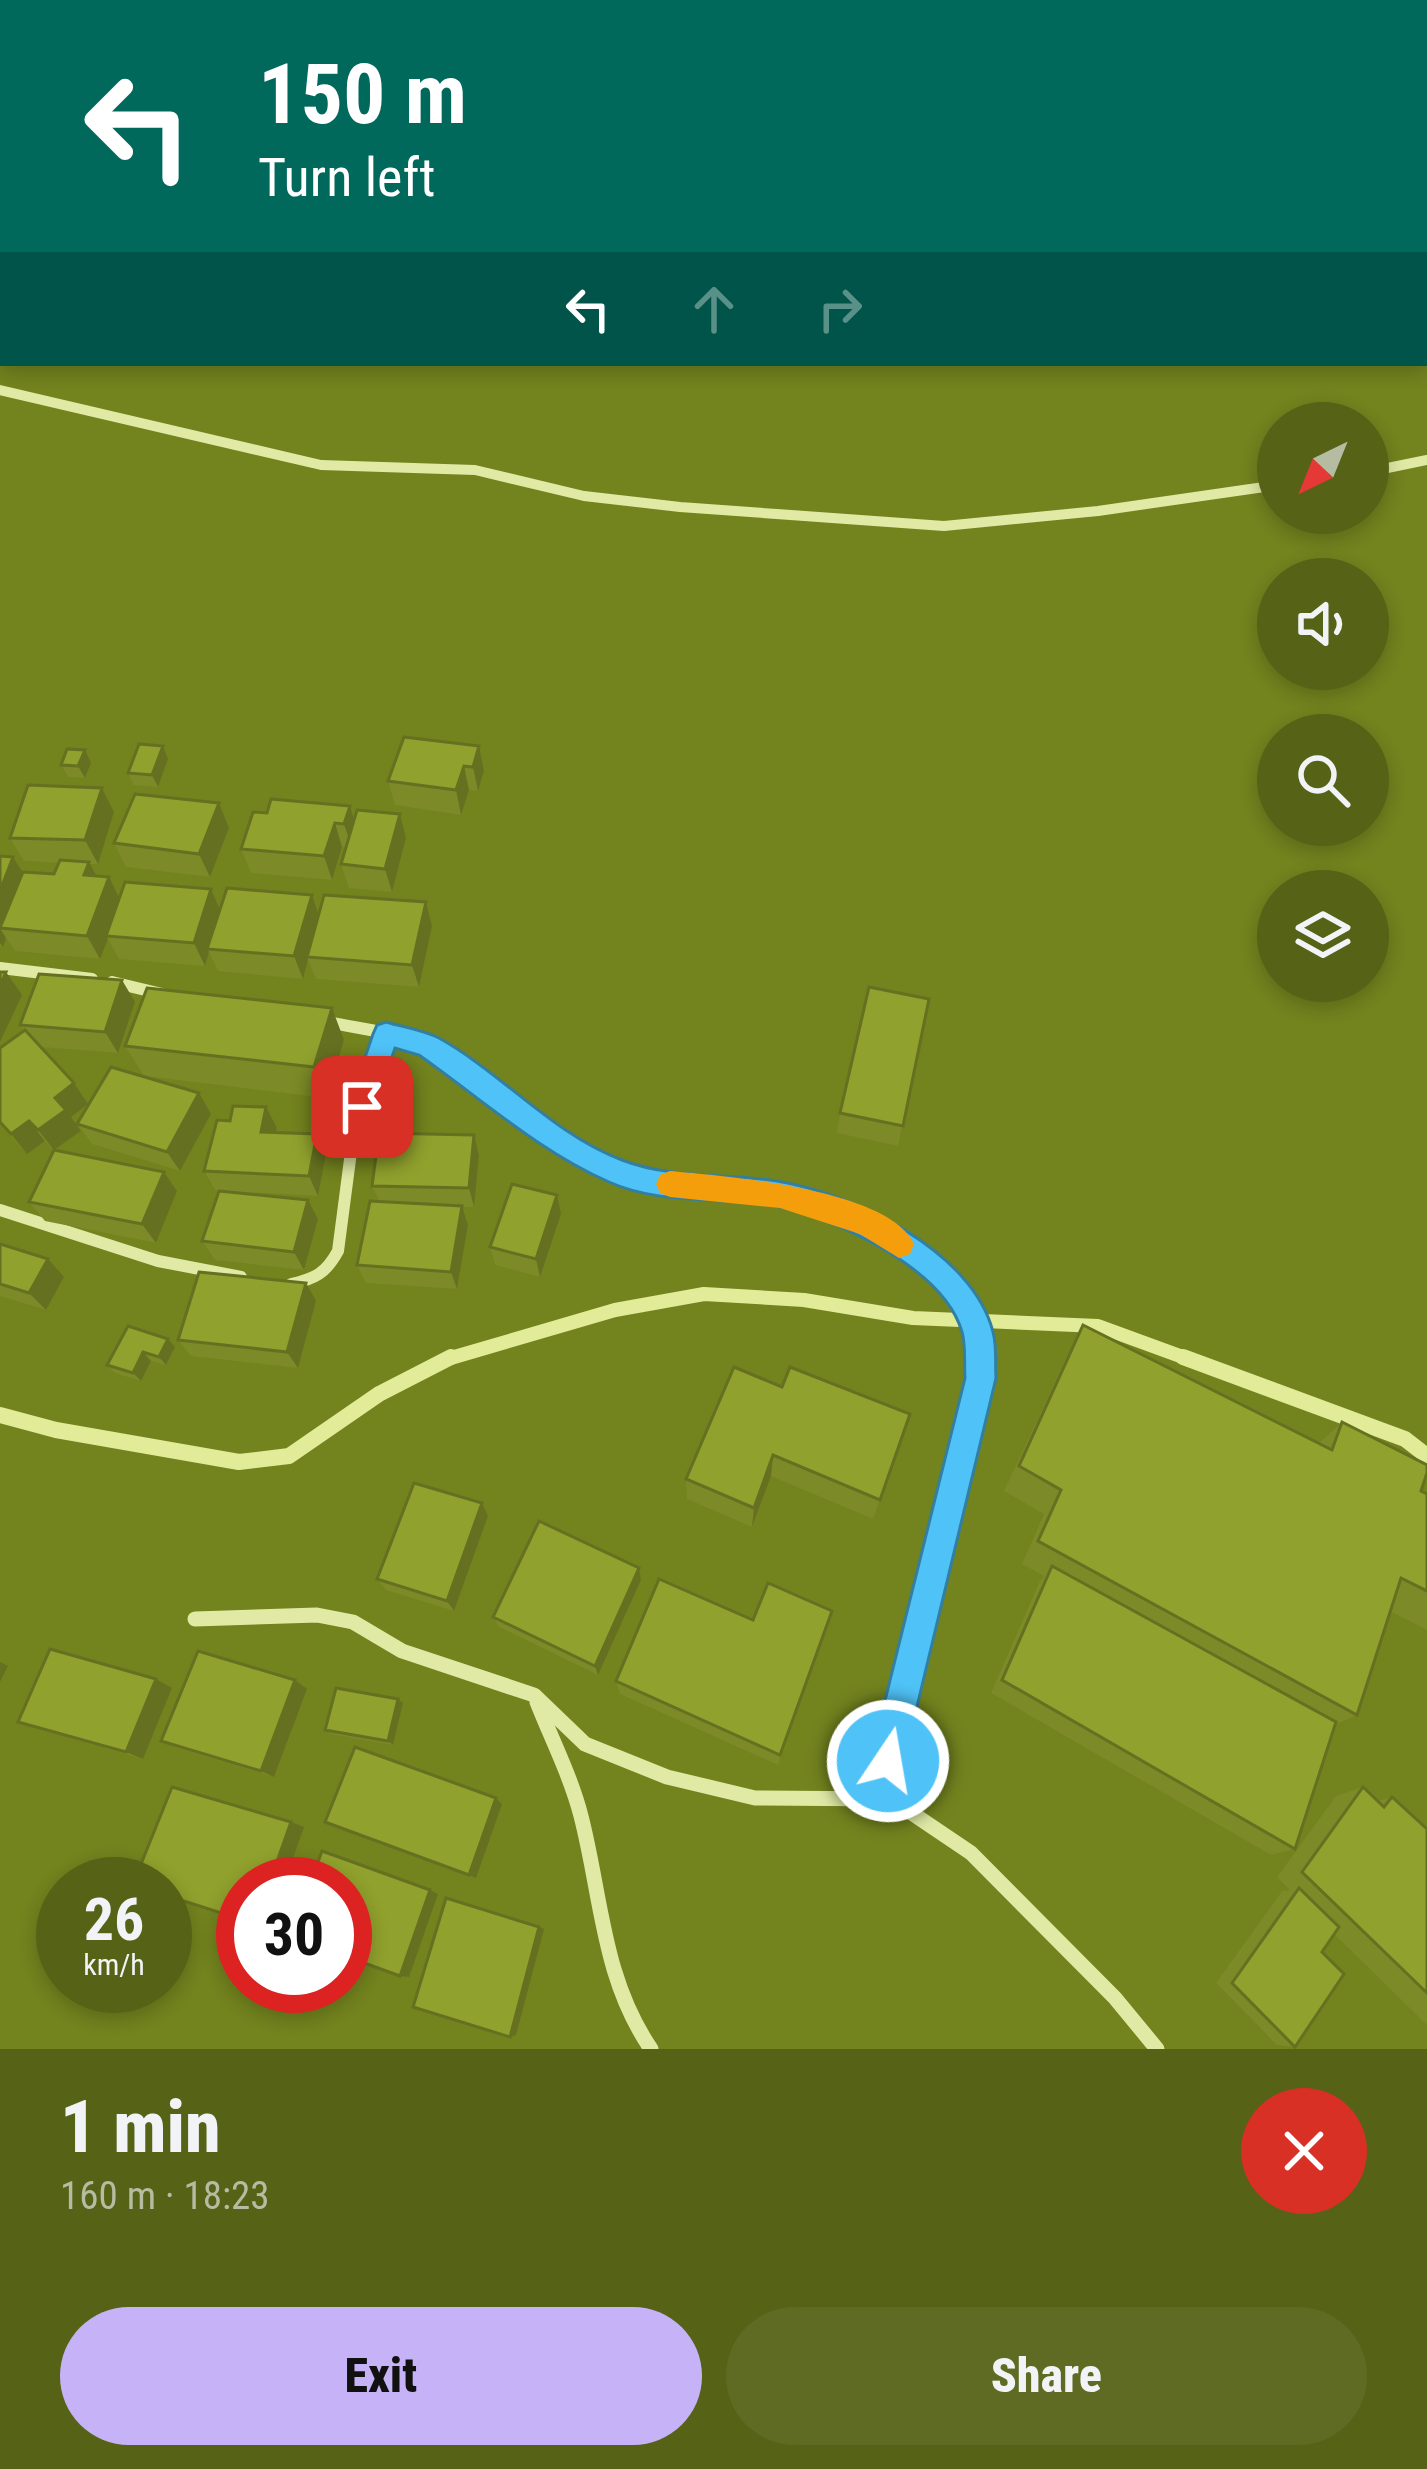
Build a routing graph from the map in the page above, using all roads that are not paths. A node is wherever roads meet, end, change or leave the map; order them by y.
1 (0, 390) edge
2 (1427, 460) edge
3 (1389, 468) edge
4 (1257, 488) edge
5 (0, 968) edge
6 (177, 997) edge
7 (297, 1015) edge
8 (386, 1034) junction
9 (0, 1210) edge
10 (195, 1619) dead end
11 (534, 1695) junction
12 (891, 1799) junction
13 (651, 2049) edge
14 (1157, 2049) edge

1 - 4 street
2 - 3 street
5 - 6 street
7 - 8 street
8 - 9 street
8 - 12 street
10 - 11 street
11 - 12 street
11 - 13 street
12 - 14 street

